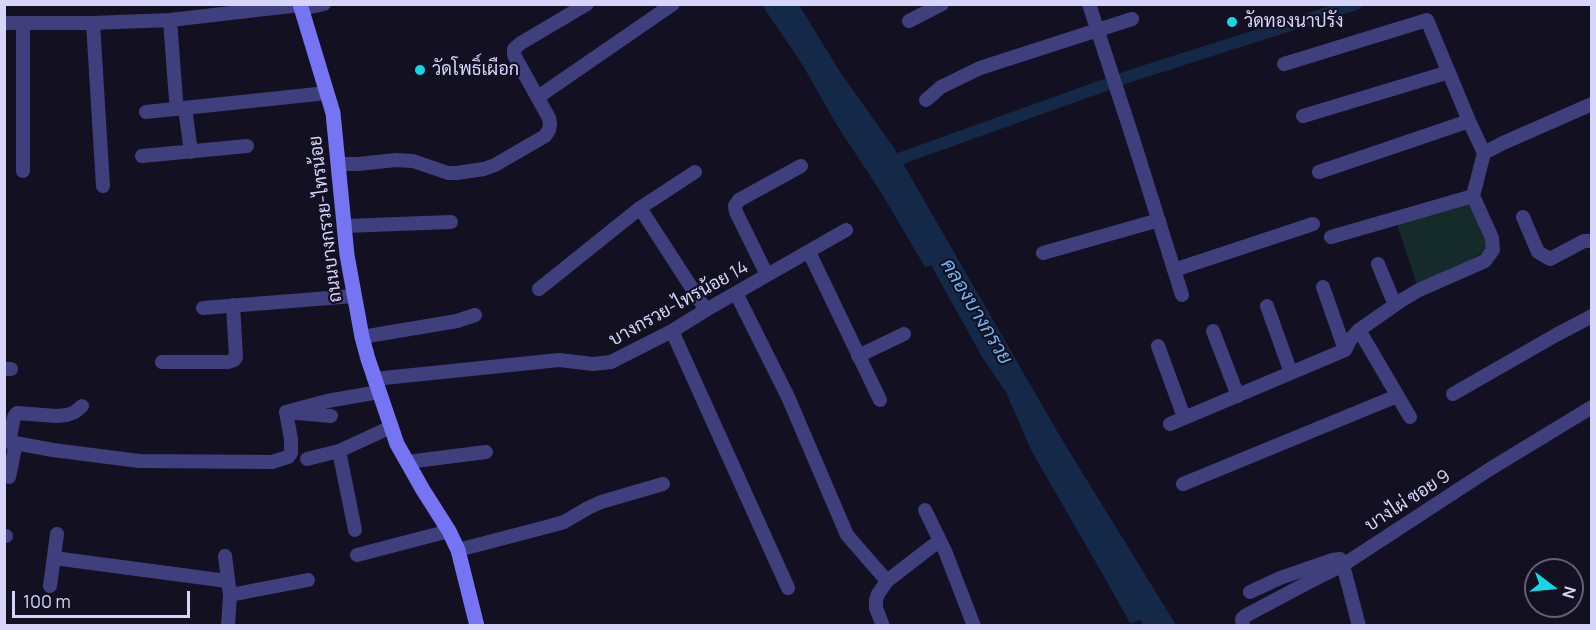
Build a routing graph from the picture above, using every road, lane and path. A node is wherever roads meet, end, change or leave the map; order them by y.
1 (324, 4) edge
2 (587, 4) edge
3 (673, 4) edge
4 (942, 4) edge
5 (1089, 4) edge
6 (301, 6) edge
7 (566, 10) edge
8 (1131, 19) dead end
9 (170, 20) junction
10 (909, 21) dead end
11 (4, 23) edge
12 (23, 23) junction
13 (93, 23) junction
14 (1097, 30) junction
15 (1284, 64) dead end
16 (1449, 72) junction
17 (327, 93) junction
18 (538, 97) junction
19 (926, 100) dead end
20 (181, 104) junction
21 (1592, 104) edge
22 (146, 112) dead end
23 (1303, 116) dead end
24 (1469, 122) junction
25 (247, 146) dead end
26 (191, 152) junction
27 (1484, 153) junction
28 (142, 156) dead end
29 (338, 164) junction
30 (801, 166) dead end
31 (23, 171) dead end
32 (695, 172) dead end
33 (1319, 172) dead end
34 (103, 186) dead end
35 (1473, 196) junction
36 (640, 208) junction
37 (1523, 217) dead end
38 (1159, 220) junction
39 (451, 222) dead end
40 (1313, 224) dead end
41 (345, 226) junction
42 (846, 230) dead end
43 (1331, 237) dead end
44 (1592, 241) edge
45 (809, 252) junction
46 (1043, 253) dead end
47 (1378, 264) dead end
48 (1174, 270) junction
49 (767, 275) junction
50 (1323, 287) dead end
51 (539, 289) dead end
52 (736, 293) junction
53 (1182, 295) dead end
54 (354, 296) junction
55 (233, 305) junction
56 (1395, 305) junction
57 (1267, 306) dead end
58 (203, 308) dead end
59 (706, 310) junction
60 (475, 315) dead end
61 (1592, 316) edge
62 (1359, 330) junction
63 (672, 331) junction
64 (1213, 331) dead end
65 (904, 334) dead end
66 (362, 337) junction
67 (1158, 346) dead end
68 (1345, 350) junction
69 (858, 356) junction
70 (162, 362) dead end
71 (1291, 373) junction
72 (376, 385) junction
73 (1453, 394) dead end
74 (1238, 396) junction
75 (1397, 396) junction
76 (880, 400) dead end
77 (82, 406) dead end
78 (1592, 407) edge
79 (286, 412) junction
80 (331, 416) dead end
81 (1184, 417) junction
82 (1410, 417) dead end
83 (1170, 424) dead end
84 (391, 427) junction
85 (10, 442) edge
86 (339, 451) junction
87 (486, 452) dead end
88 (307, 459) dead end
89 (407, 462) junction
90 (9, 477) dead end
91 (663, 484) dead end
92 (1183, 484) dead end
93 (925, 510) dead end
94 (356, 530) dead end
95 (449, 531) junction
96 (57, 534) dead end
97 (940, 541) junction
98 (458, 550) junction
99 (357, 555) dead end
100 (225, 556) dead end
101 (54, 558) junction
102 (1343, 566) junction
103 (308, 580) dead end
104 (887, 581) junction
105 (50, 586) dead end
106 (228, 588) junction
107 (788, 588) dead end
108 (1250, 592) dead end
109 (1243, 622) edge
110 (473, 624) edge
111 (228, 626) edge
112 (883, 626) edge
113 (974, 626) edge
114 (1359, 626) edge

1 - 6 street
2 - 7 street
3 - 18 street
4 - 10 street
5 - 14 street
6 - 9 street
6 - 17 main road, ถนนบางกรวย-ไทรน้อย
7 - 18 street
8 - 14 street
9 - 13 street
9 - 20 street
11 - 12 street
12 - 13 street
12 - 31 street
13 - 34 street
14 - 19 street
14 - 38 street
15 - 16 street
16 - 23 street
16 - 24 street
17 - 20 street
17 - 29 main road, ถนนบางกรวย-ไทรน้อย
18 - 29 street
20 - 22 street
20 - 26 street
21 - 27 street
24 - 27 street
24 - 33 street
25 - 26 street
26 - 28 street
27 - 35 street
29 - 41 main road, ถนนบางกรวย-ไทรน้อย
30 - 49 street
32 - 36 street
35 - 43 street
35 - 56 street
36 - 51 street
36 - 59 street
37 - 44 street
38 - 46 street
38 - 48 street
39 - 41 street
40 - 48 street
41 - 54 main road, ถนนบางกรวย-ไทรน้อย
42 - 45 street, บางกรวย-ไทรน้อย 14
45 - 49 street, บางกรวย-ไทรน้อย 14
45 - 69 street
47 - 56 street
48 - 53 street
49 - 52 street, บางกรวย-ไทรน้อย 14
50 - 68 street
52 - 59 street, บางกรวย-ไทรน้อย 14
52 - 104 street
54 - 55 street
54 - 66 main road, ถนนบางกรวย-ไทรน้อย
55 - 58 street
55 - 70 street
56 - 62 street
57 - 71 street
59 - 63 street, บางกรวย-ไทรน้อย 14
60 - 66 street
61 - 73 street
62 - 68 street
62 - 75 street
63 - 72 street, บางกรวย-ไทรน้อย 14
63 - 107 street
64 - 74 street
65 - 69 street
66 - 72 main road, ถนนบางกรวย-ไทรน้อย
67 - 81 street
68 - 71 street
69 - 76 street
71 - 74 street
72 - 79 street, บางกรวย-ไทรน้อย 14
72 - 84 main road, ถนนบางกรวย-ไทรน้อย
74 - 81 street
75 - 82 street
75 - 92 street
77 - 85 street
78 - 102 street, บางไผ่ ซอย 9
79 - 80 street
79 - 85 street
81 - 83 street
84 - 86 street
84 - 89 main road, ถนนบางกรวย-ไทรน้อย
85 - 90 street
86 - 88 street
86 - 94 street
87 - 89 street
89 - 95 main road, ถนนบางกรวย-ไทรน้อย
91 - 98 street
93 - 97 street
95 - 98 main road, ถนนบางกรวย-ไทรน้อย
95 - 99 street
96 - 101 street
97 - 104 street
97 - 113 street
98 - 110 main road, ถนนบางกรวย-ไทรน้อย
100 - 106 street
101 - 105 street
101 - 106 street
102 - 108 street
102 - 109 street, บางไผ่ ซอย 9
102 - 114 street
103 - 106 street
104 - 112 street
106 - 111 street

